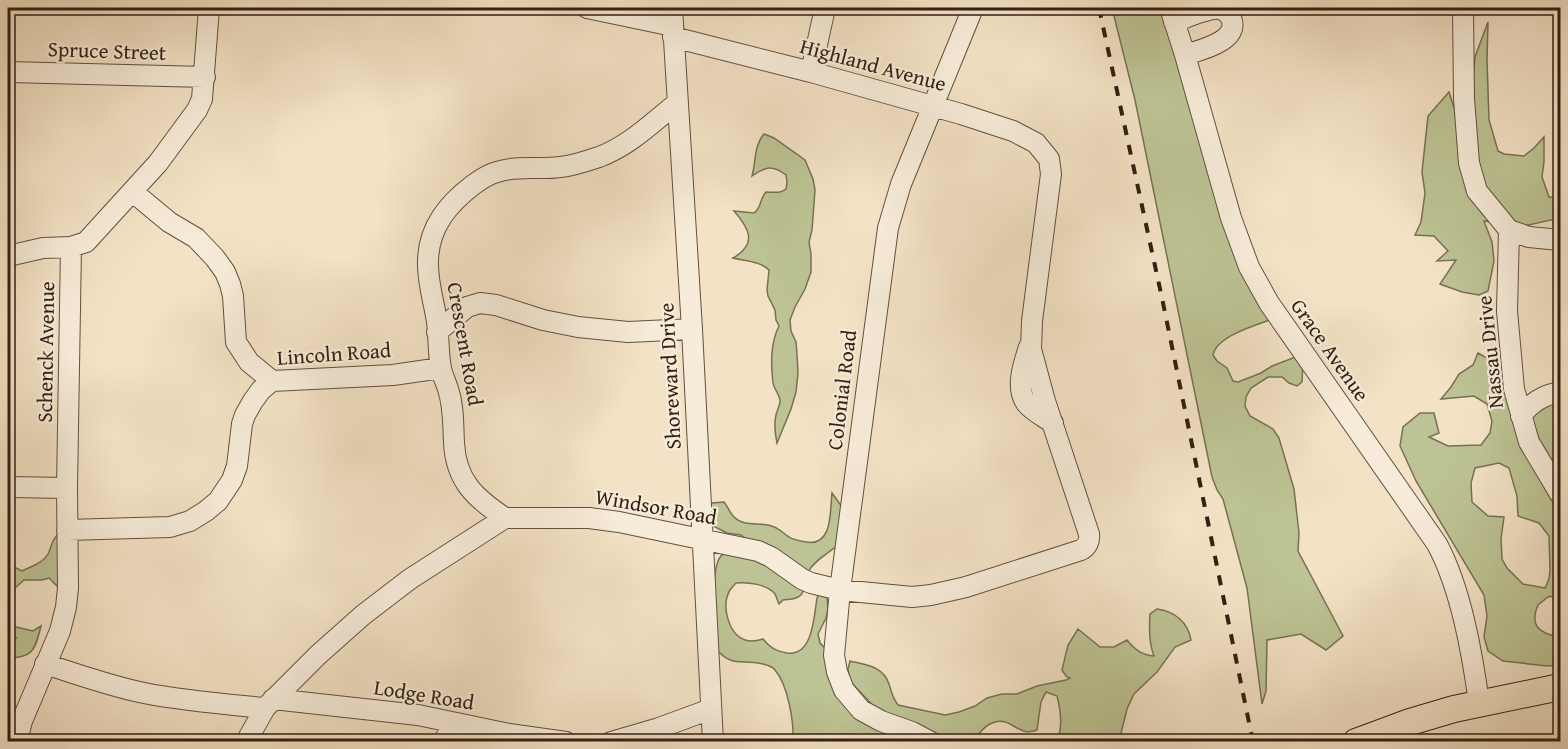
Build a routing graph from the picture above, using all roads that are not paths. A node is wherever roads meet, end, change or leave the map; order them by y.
1 (209, 8) edge
2 (587, 8) edge
3 (825, 8) edge
4 (973, 8) edge
5 (1463, 8) edge
6 (1172, 15) edge
7 (672, 24) edge
8 (1185, 55) junction
9 (8, 72) edge
10 (810, 72) junction
11 (205, 77) junction
12 (678, 103) junction
13 (932, 106) junction
14 (133, 192) junction
15 (1509, 230) junction
16 (1560, 240) edge
17 (71, 247) junction
18 (8, 256) edge
19 (692, 329) junction
20 (438, 332) junction
21 (441, 368) junction
22 (272, 381) junction
23 (1560, 392) edge
24 (1521, 416) junction
25 (8, 488) edge
26 (67, 488) junction
27 (1560, 494) edge
28 (505, 518) junction
29 (67, 530) junction
30 (703, 539) junction
31 (1088, 544) joint
32 (840, 590) junction
33 (45, 664) junction
34 (307, 666) junction
35 (1560, 687) edge
36 (1479, 703) junction
37 (269, 704) junction
38 (318, 704) junction
39 (711, 709) junction
40 (456, 723) junction
41 (17, 741) edge
42 (246, 741) edge
43 (443, 741) edge
44 (566, 741) edge
45 (611, 741) edge
46 (713, 741) edge
47 (931, 741) edge
48 (1356, 741) edge

1 - 11 street
2 - 7 street, Highland Avenue
3 - 10 street
4 - 13 street, Colonial Road
5 - 15 street
6 - 8 street, Grace Avenue
6 - 8 street
7 - 10 street, Highland Avenue
7 - 12 street, Shoreward Drive
8 - 36 street, Grace Avenue
9 - 11 street, Spruce Street
10 - 13 street, Highland Avenue
11 - 14 street
12 - 19 street, Shoreward Drive
12 - 20 street, Crescent Road
13 - 31 street, Highland Avenue
13 - 32 street, Colonial Road
14 - 17 street
14 - 22 street
15 - 16 street
15 - 24 street, Nassau Drive
17 - 18 street
17 - 26 street, Schenck Avenue
19 - 20 street
19 - 30 street, Shoreward Drive
20 - 21 street, Crescent Road
21 - 22 street, Lincoln Road
21 - 28 street, Crescent Road
22 - 29 street, Lincoln Road
23 - 24 street
24 - 27 street, Nassau Drive
25 - 26 street
26 - 29 street, Schenck Avenue
28 - 30 street, Windsor Road
28 - 34 street
29 - 33 street, Schenck Avenue
30 - 32 street, Windsor Road
30 - 39 street, Shoreward Drive
31 - 32 street, Windsor Road
32 - 47 street, Colonial Road
33 - 37 street, Lodge Road
33 - 41 street, Schenck Avenue
34 - 37 street
34 - 38 street
35 - 36 main road
36 - 48 main road
37 - 38 street, Lodge Road
37 - 42 street
38 - 40 street, Lodge Road
39 - 45 street
39 - 46 street, Shoreward Drive
40 - 43 street
40 - 44 street, Lodge Road

